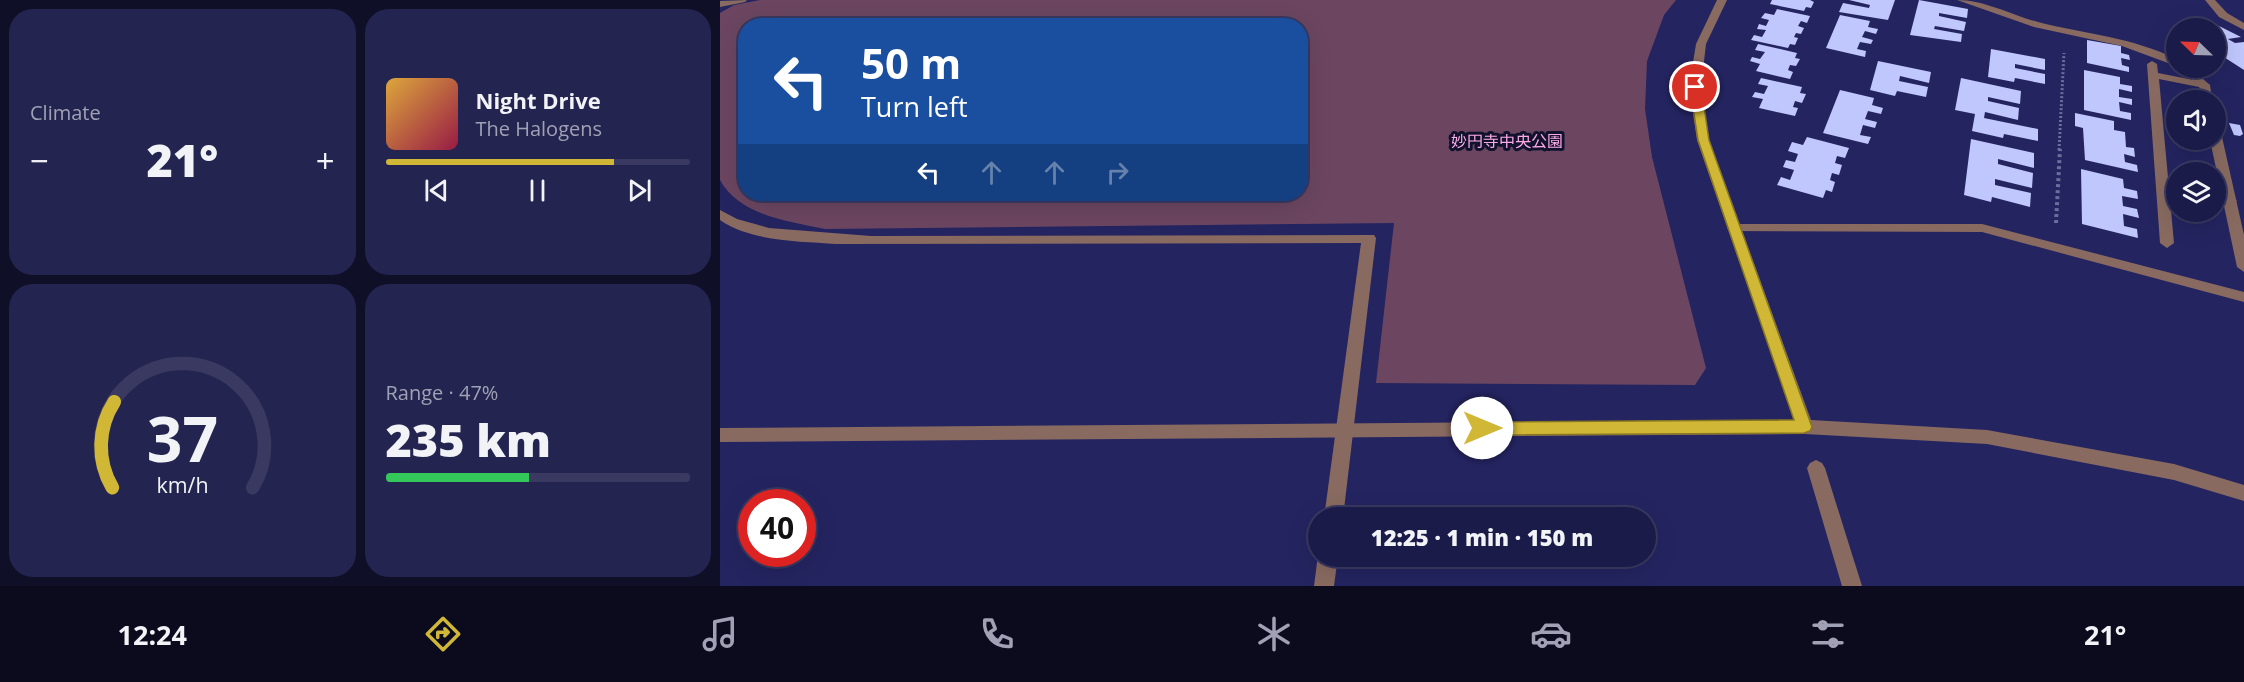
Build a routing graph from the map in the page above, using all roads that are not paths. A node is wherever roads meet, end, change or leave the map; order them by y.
1 (742, 0) edge
2 (1722, 0) edge
3 (1962, 0) edge
4 (2210, 0) edge
5 (720, 4) edge
6 (2244, 27) edge
7 (2166, 57) edge
8 (2196, 78) edge
9 (2204, 85) junction
10 (2205, 90) edge
11 (2219, 150) edge
12 (2162, 185) junction
13 (2166, 186) edge
14 (2226, 200) edge
15 (2230, 201) junction
16 (722, 219) edge
17 (1734, 228) junction
18 (2167, 243) dead end
19 (2244, 267) edge
20 (2244, 297) edge
21 (1804, 427) junction
22 (1346, 429) junction
23 (720, 435) edge
24 (1816, 468) dead end
25 (2244, 493) edge
26 (1335, 507) edge
27 (1327, 567) edge
28 (1324, 586) edge
29 (1851, 586) edge

1 - 5 street
2 - 17 street
3 - 7 street
4 - 6 street
8 - 9 street
9 - 10 street
9 - 12 street
11 - 15 street
12 - 13 street
12 - 18 street
14 - 15 street
15 - 19 street
16 - 22 street
17 - 20 street
17 - 21 street
21 - 22 street
21 - 25 street
22 - 23 street
22 - 26 street
24 - 29 street
27 - 28 street

